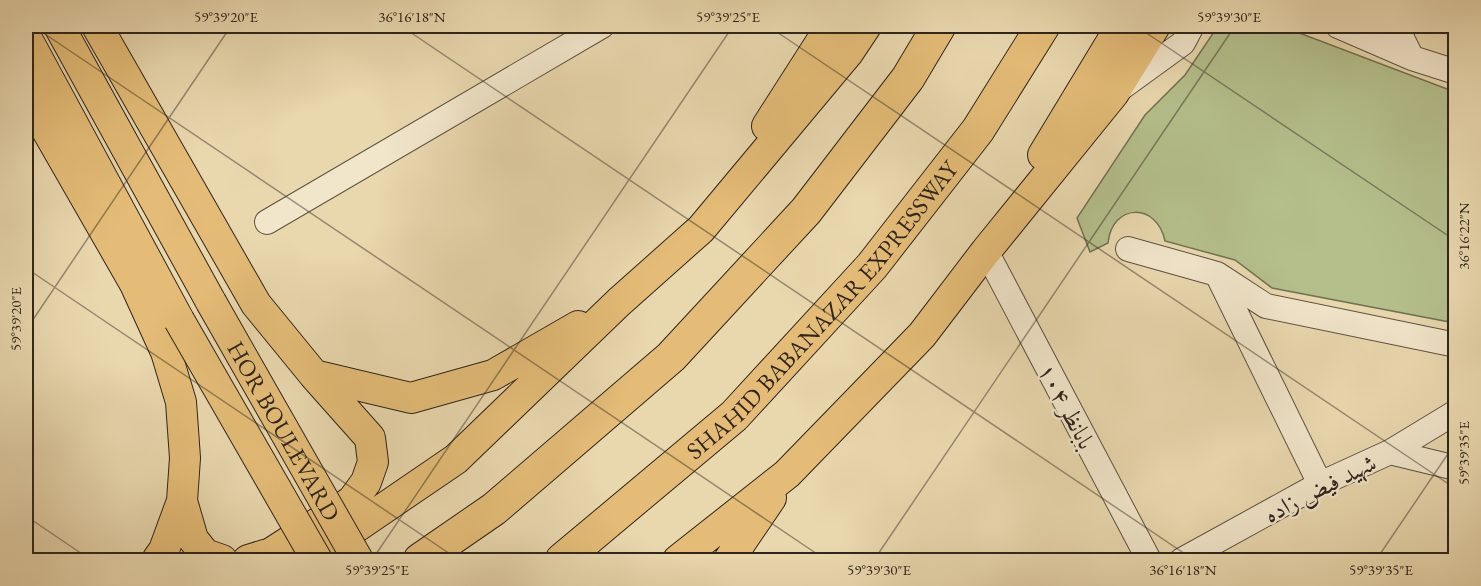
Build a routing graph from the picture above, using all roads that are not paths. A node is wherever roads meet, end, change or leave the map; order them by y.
1 (59, 26) edge
2 (97, 26) edge
3 (602, 26) edge
4 (831, 26) edge
5 (866, 26) edge
6 (939, 26) edge
7 (1043, 26) edge
8 (1121, 26) edge
9 (1155, 26) edge
10 (1192, 26) edge
11 (1338, 26) edge
12 (1396, 26) edge
13 (26, 37) edge
14 (1412, 58) junction
15 (1455, 72) edge
16 (1114, 93) junction
17 (26, 94) edge
18 (267, 222) dead end
19 (701, 229) junction
20 (1128, 249) dead end
21 (986, 250) junction
22 (1217, 274) junction
23 (619, 302) junction
24 (1455, 345) edge
25 (314, 375) junction
26 (1455, 412) edge
27 (1390, 452) junction
28 (1455, 468) edge
29 (787, 474) junction
30 (1320, 484) junction
31 (182, 501) junction
32 (157, 561) edge
33 (222, 561) edge
34 (248, 561) edge
35 (308, 561) edge
36 (317, 561) edge
37 (358, 561) edge
38 (420, 561) edge
39 (562, 561) edge
40 (678, 561) edge
41 (729, 561) edge
42 (1149, 561) edge
43 (1182, 561) edge

1 - 37 main road, HOR BOULEVARD, bridge
2 - 25 main road
3 - 18 street
4 - 19 main road
5 - 19 main road
6 - 38 highway
7 - 39 highway, SHAHID BABANAZAR EXPRESSWAY
8 - 21 main road
9 - 16 main road
10 - 16 street
11 - 14 street
12 - 14 street
13 - 36 main road, HOR BOULEVARD, bridge
14 - 15 street
16 - 21 main road
17 - 31 main road
19 - 23 main road
20 - 22 street
21 - 29 main road
21 - 42 street, بابانظر ۱۰۴
22 - 24 street
22 - 30 street
23 - 25 main road
23 - 35 main road
25 - 34 main road
26 - 27 street, شهید فیض زاده
27 - 28 street
27 - 30 street, شهید فیض زاده
29 - 40 main road
29 - 41 main road
30 - 43 street, شهید فیض زاده
31 - 32 main road
31 - 33 main road

